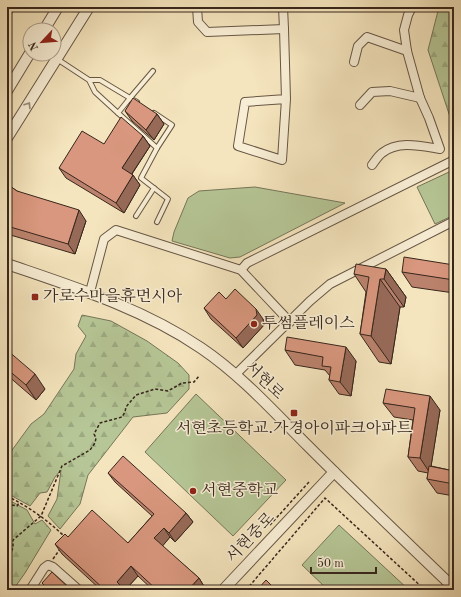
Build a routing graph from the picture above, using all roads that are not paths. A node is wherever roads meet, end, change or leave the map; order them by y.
1 (10, 7) edge
2 (58, 7) edge
3 (89, 7) edge
4 (197, 7) edge
5 (283, 7) edge
6 (412, 7) edge
7 (7, 12) edge
8 (49, 22) edge
9 (284, 29) junction
10 (62, 50) edge
11 (407, 51) junction
12 (62, 61) edge
13 (25, 62) edge
14 (54, 62) edge
15 (354, 62) dead end
16 (153, 71) dead end
17 (89, 80) junction
18 (7, 91) edge
19 (130, 98) junction
20 (420, 98) junction
21 (286, 99) junction
22 (360, 105) dead end
23 (142, 106) edge
24 (148, 110) edge
25 (118, 113) junction
26 (7, 138) edge
27 (156, 148) junction
28 (454, 160) edge
29 (372, 165) dead end
30 (154, 188) junction
31 (136, 216) dead end
32 (454, 221) edge
33 (157, 222) dead end
34 (7, 264) edge
35 (241, 270) junction
36 (90, 292) junction
37 (290, 322) junction
38 (236, 374) junction
39 (334, 472) junction
40 (454, 588) edge
41 (30, 590) edge
42 (79, 590) edge
43 (223, 590) edge

1 - 7 street
2 - 8 street
3 - 10 street
4 - 9 street
5 - 9 street
6 - 11 street
9 - 21 street
11 - 15 street
11 - 20 street
12 - 17 lane
13 - 18 street
26 -> 14 street
16 - 19 lane
17 - 19 lane
17 - 25 lane
19 - 23 lane
19 - 25 lane
20 - 22 street
20 - 29 street
21 - 21 street
24 - 27 lane
25 - 27 lane
27 - 30 lane
28 - 35 street
30 - 31 lane
30 - 33 lane
32 - 37 street
34 - 36 street, 서현로
35 - 36 street
35 - 37 street
36 - 38 street, 서현로
37 - 38 street
38 - 39 street, 서현로
39 - 40 street, 서현로
39 - 43 street, 서현중로
41 - 42 street

